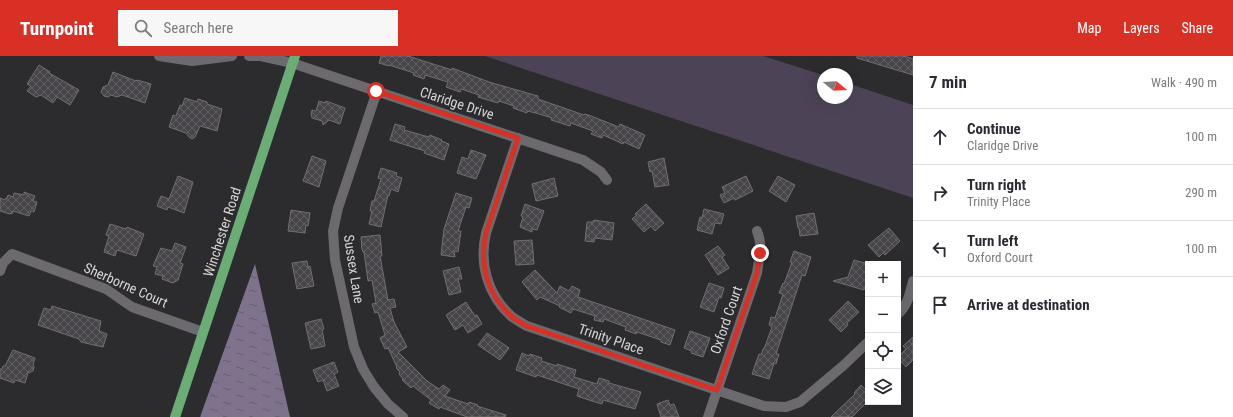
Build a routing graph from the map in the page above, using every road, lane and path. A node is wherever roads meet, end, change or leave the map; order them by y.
1 (160, 56) edge
2 (232, 56) edge
3 (249, 56) edge
4 (294, 60) edge
5 (376, 91) junction
6 (518, 138) junction
7 (607, 180) dead end
8 (757, 230) dead end
9 (0, 271) edge
10 (913, 281) edge
11 (901, 312) edge
12 (203, 332) junction
13 (865, 345) edge
14 (717, 390) junction
15 (175, 417) edge
16 (403, 417) edge
17 (708, 417) edge

1 - 2 street
3 - 4 street, Claridge Drive
4 - 5 street, Claridge Drive
4 - 12 main road, Winchester Road
5 - 6 street, Claridge Drive
5 - 16 street, Sussex Lane
6 - 7 street, Claridge Drive
6 - 14 street, Trinity Place
8 - 14 street, Oxford Court
9 - 12 street, Sherborne Court
10 - 11 street
12 - 15 main road, Winchester Road
13 - 14 street, Trinity Place
14 - 17 street, Oxford Court

